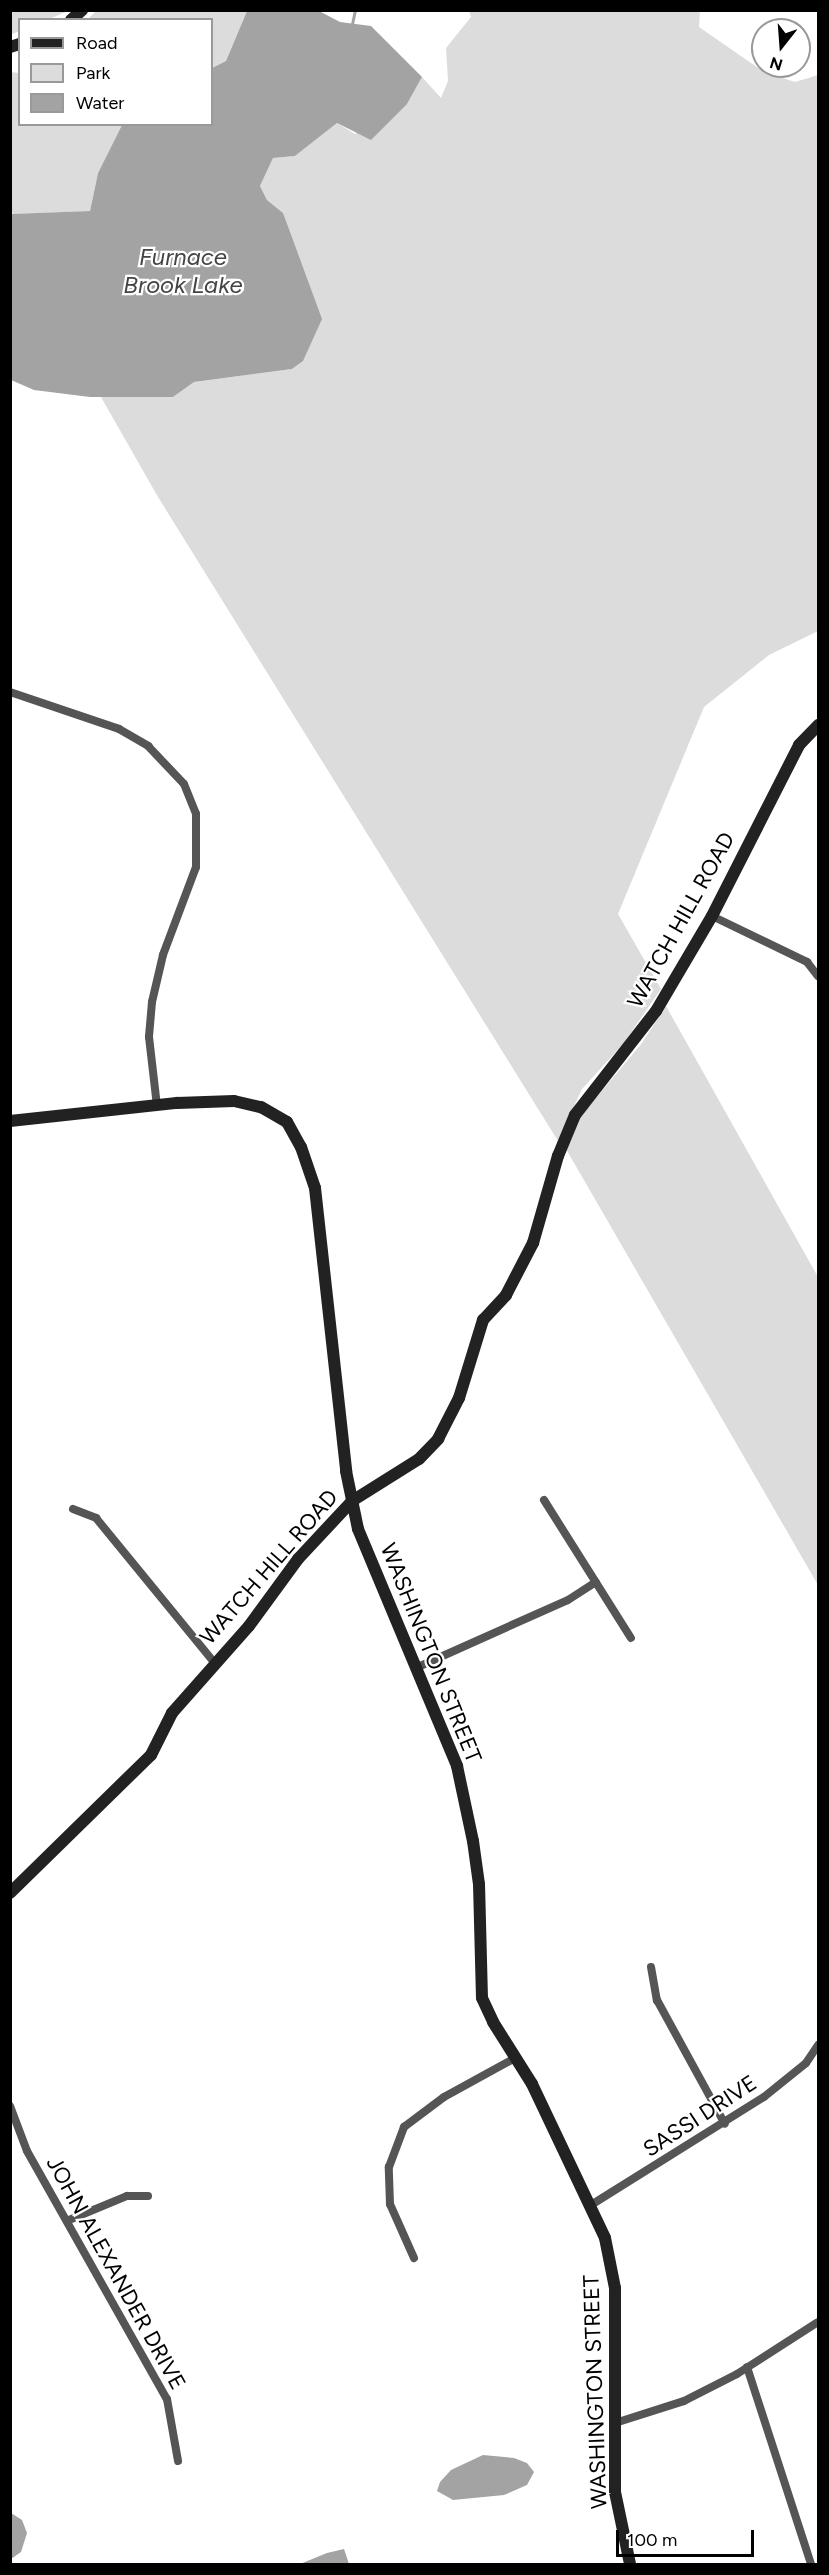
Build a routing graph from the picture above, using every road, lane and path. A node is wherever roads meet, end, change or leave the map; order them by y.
1 (10, 692) edge
2 (819, 725) edge
3 (712, 916) junction
4 (819, 976) edge
5 (157, 1106) junction
6 (10, 1121) edge
7 (544, 1500) dead end
8 (352, 1501) junction
9 (73, 1509) dead end
10 (596, 1582) junction
11 (631, 1638) dead end
12 (214, 1662) junction
13 (418, 1667) junction
14 (10, 1893) edge
15 (651, 1967) dead end
16 (819, 2045) edge
17 (515, 2058) junction
18 (10, 2106) edge
19 (725, 2124) junction
20 (148, 2196) dead end
21 (591, 2205) junction
22 (69, 2220) junction
23 (414, 2258) dead end
24 (819, 2322) edge
25 (747, 2367) junction
26 (615, 2423) junction
27 (178, 2461) dead end
28 (630, 2565) edge
29 (810, 2565) edge

1 - 5 street
2 - 3 street, WATCH HILL ROAD
3 - 4 street
3 - 8 street, WATCH HILL ROAD
5 - 6 street, WASHINGTON STREET
5 - 8 street, WASHINGTON STREET
7 - 10 street
8 - 12 street, WATCH HILL ROAD
8 - 13 street, WASHINGTON STREET
9 - 12 street
10 - 11 street
10 - 13 street
12 - 14 street, WATCH HILL ROAD
13 - 17 street, WASHINGTON STREET
15 - 19 street
16 - 19 street, SASSI DRIVE
17 - 21 street, WASHINGTON STREET
17 - 23 street
18 - 22 street, JOHN ALEXANDER DRIVE
19 - 21 street, SASSI DRIVE
20 - 22 street
21 - 26 street, WASHINGTON STREET
22 - 27 street, JOHN ALEXANDER DRIVE
24 - 25 street
25 - 26 street
25 - 29 street
26 - 28 street, WASHINGTON STREET

